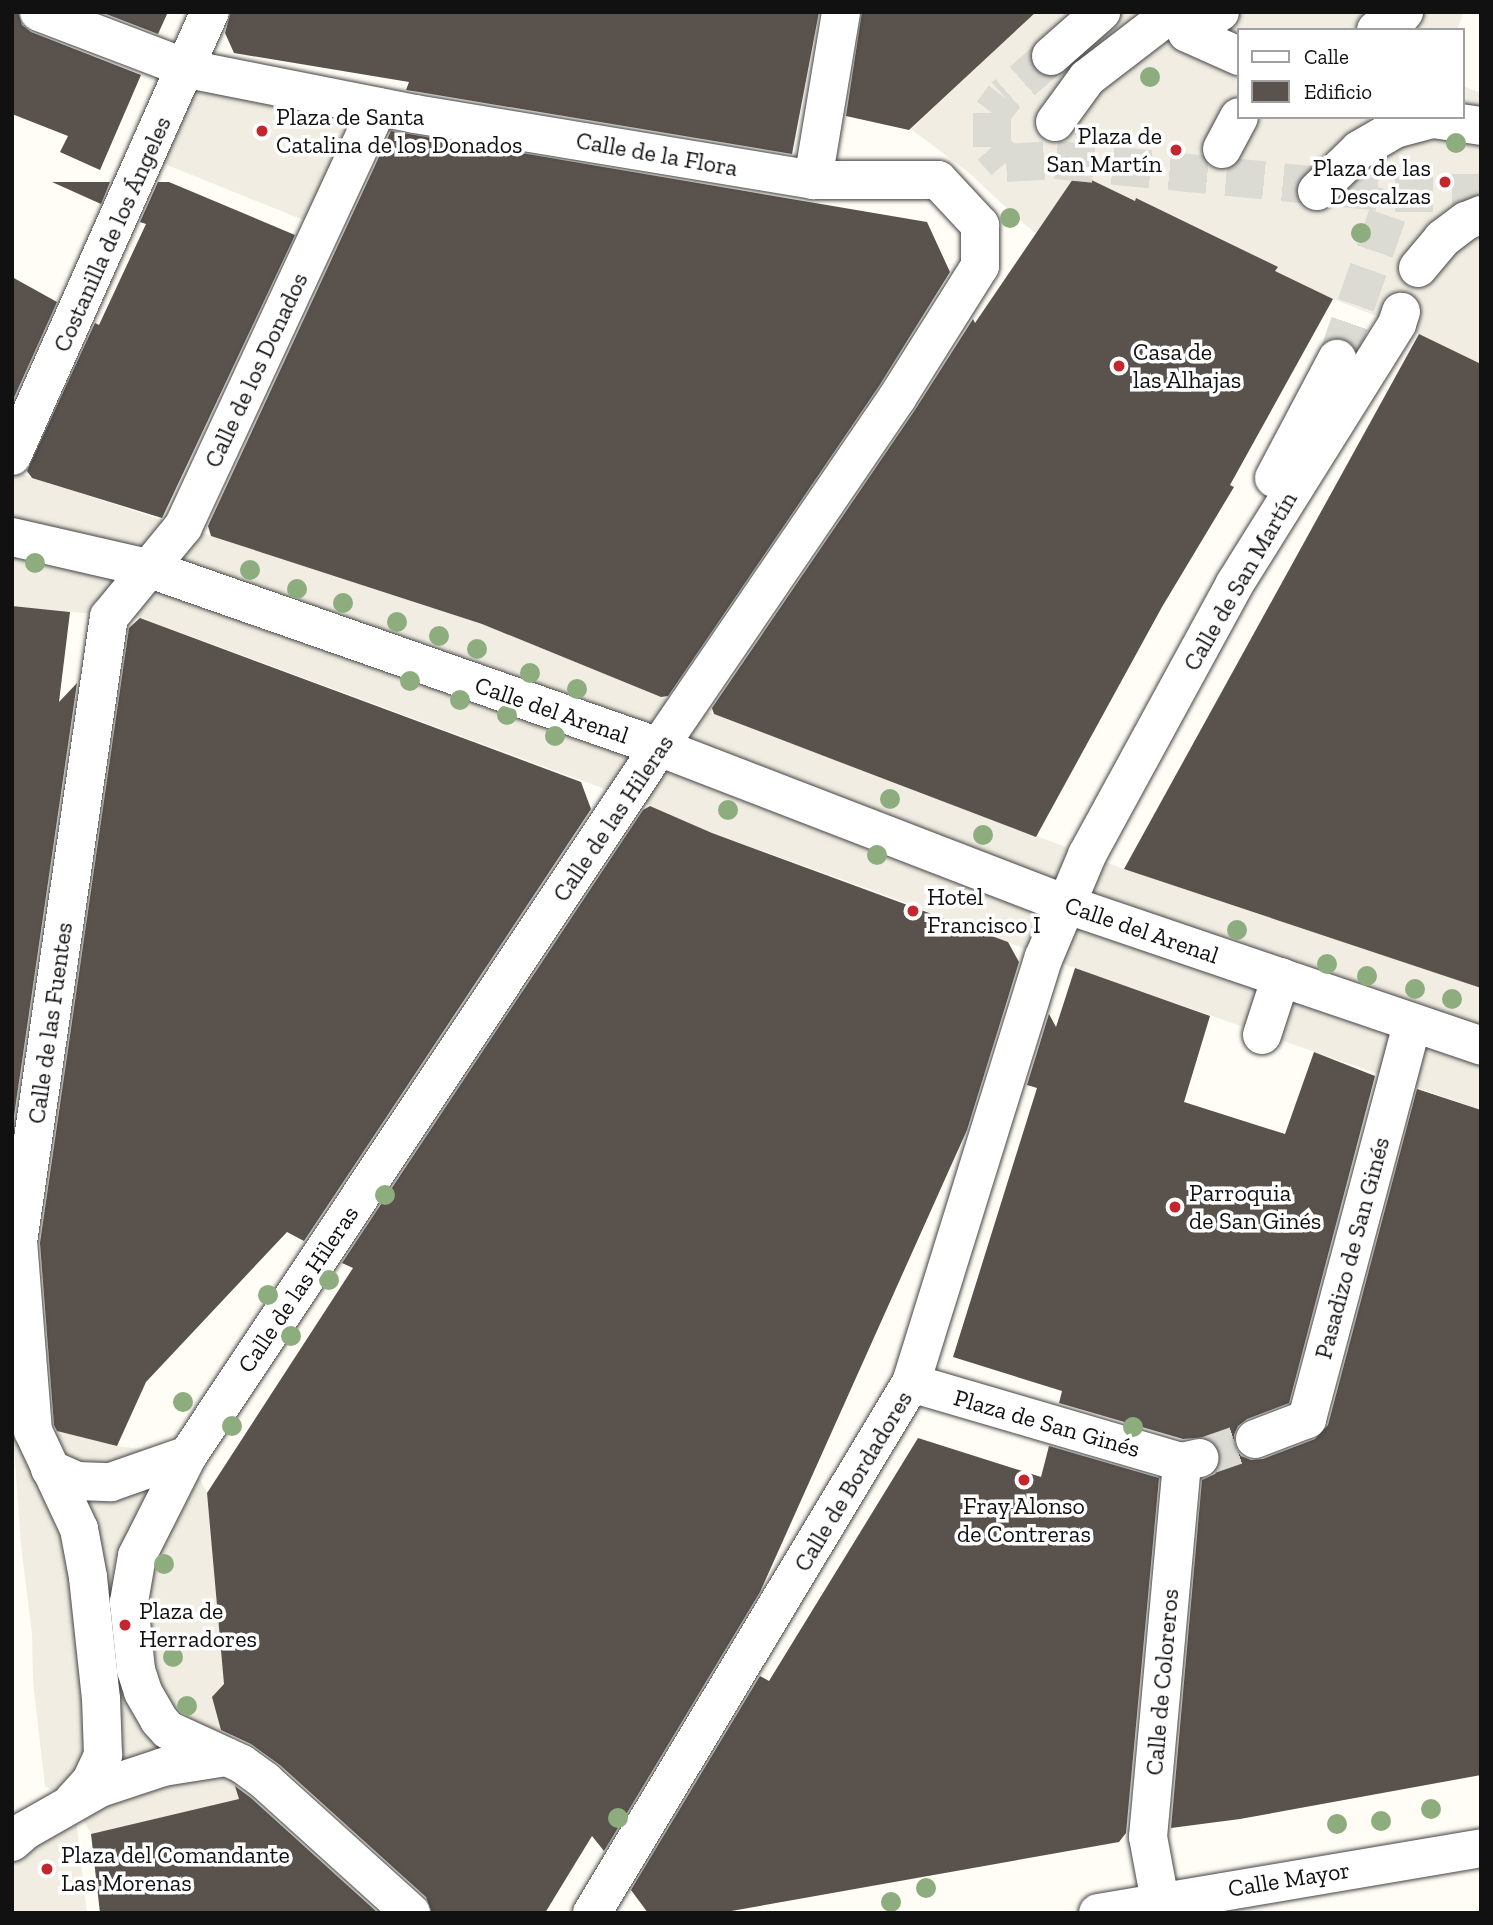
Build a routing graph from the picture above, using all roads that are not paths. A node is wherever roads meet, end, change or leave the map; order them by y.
1 (39, 12) edge
2 (210, 12) edge
3 (841, 12) edge
4 (1101, 12) edge
5 (1173, 12) edge
6 (1220, 12) edge
7 (1404, 12) edge
8 (1380, 28) edge
9 (1051, 56) tunnel mouth
10 (1238, 56) edge
11 (187, 69) junction
12 (378, 107) junction
13 (1055, 122) dead end
14 (1481, 126) edge
15 (813, 180) junction
16 (937, 180) joint
17 (1317, 191) dead end
18 (1481, 215) edge
19 (1418, 268) dead end
20 (1401, 312) dead end
21 (1337, 359) tunnel mouth
22 (12, 456) edge
23 (12, 537) edge
24 (147, 568) junction
25 (1234, 585) junction
26 (109, 617) joint
27 (659, 747) junction
28 (1087, 855) joint
29 (1065, 904) junction
30 (1281, 977) junction
31 (1412, 1024) junction
32 (1262, 1035) dead end
33 (1481, 1046) edge
34 (911, 1383) junction
35 (1255, 1439) tunnel mouth
36 (187, 1455) junction
37 (1191, 1460) joint
38 (50, 1469) junction
39 (228, 1757) junction
40 (73, 1801) junction
41 (12, 1842) edge
42 (1481, 1848) edge
43 (1171, 1904) edge
44 (411, 1913) edge
45 (592, 1913) edge
46 (1098, 1913) edge

1 - 11 street
2 - 11 street, Costanilla de los Ángeles
3 - 15 street
4 - 9 street
5 - 13 street
6 - 10 street
7 - 8 street
11 - 12 street
11 - 22 street, Costanilla de los Ángeles
12 - 15 street, Calle de la Flora
12 - 24 street, Calle de los Donados
14 - 17 street
15 - 16 street, Calle de la Flora
16 - 27 street, Calle de las Hileras
18 - 19 street
20 - 25 street, Calle de San Martín
21 - 25 street
23 - 24 street, Calle del Arenal
24 - 26 street, Calle de los Donados
24 - 27 street, Calle del Arenal
25 - 28 street, Calle de San Martín
26 - 38 street, Calle de las Fuentes
27 - 29 street, Calle del Arenal
27 - 36 street, Calle de las Hileras
28 - 29 street, Calle de Bordadores
29 - 30 street, Calle del Arenal
29 - 34 street, Calle de Bordadores
30 - 31 street, Calle del Arenal
30 - 32 street
31 - 33 street, Calle del Arenal
31 - 35 street, Pasadizo de San Ginés
34 - 37 street, Plaza de San Ginés
34 - 45 street, Calle de Bordadores
36 - 38 street
36 - 39 street
37 - 43 street, Calle de Coloreros
38 - 40 street
39 - 40 street
39 - 44 street
40 - 41 street
42 - 43 street, Calle Mayor
43 - 46 street, Calle Mayor

